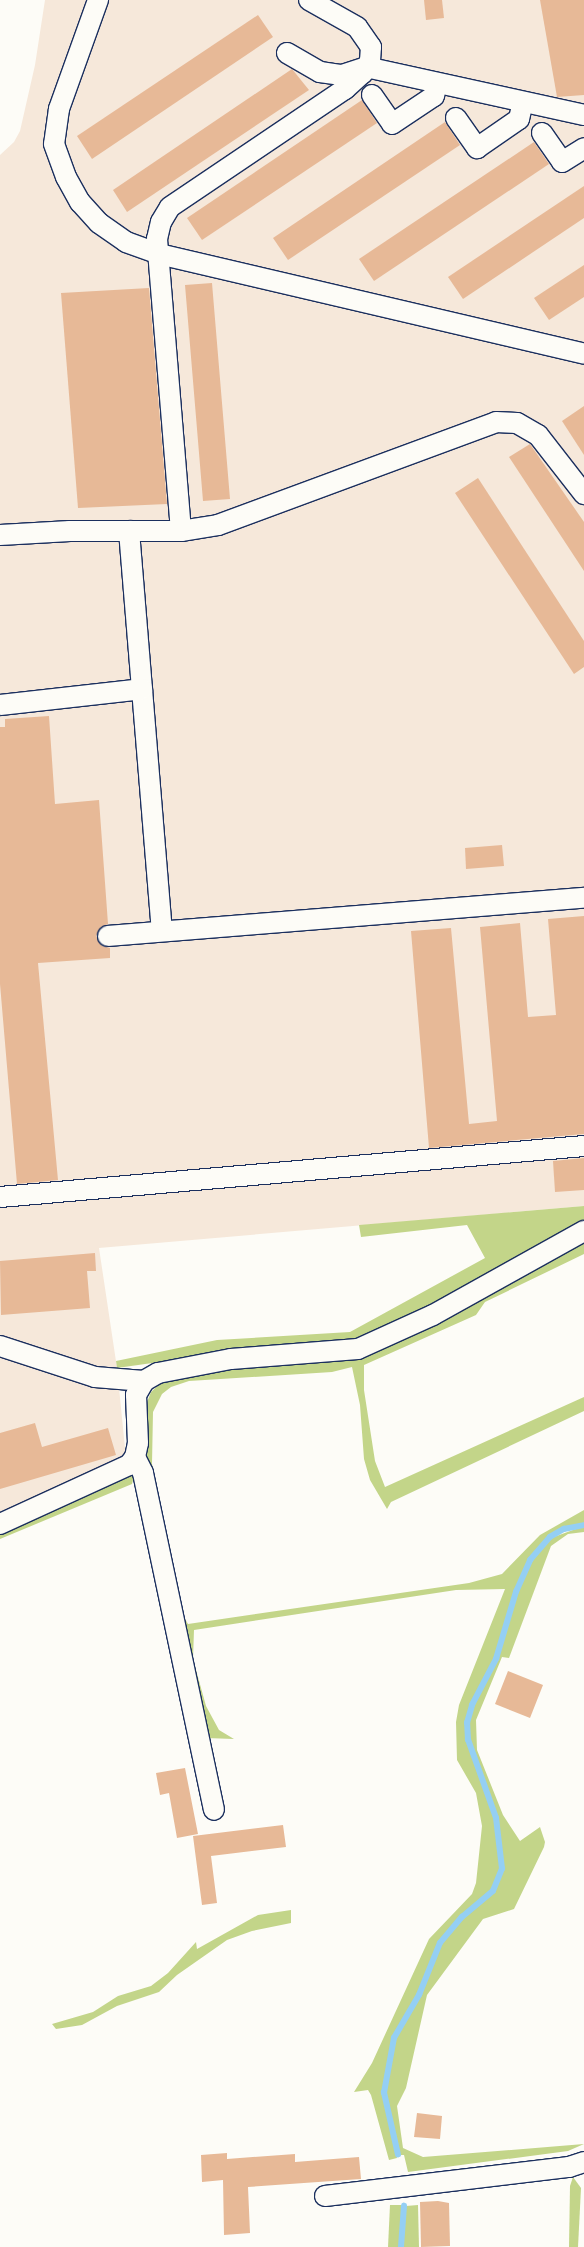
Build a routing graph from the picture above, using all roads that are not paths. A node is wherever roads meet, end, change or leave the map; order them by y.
1 (98, 0) edge
2 (309, 0) edge
3 (287, 53) dead end
4 (366, 67) junction
5 (436, 83) junction
6 (372, 95) dead end
7 (523, 102) junction
8 (584, 115) edge
9 (456, 118) dead end
10 (542, 133) dead end
11 (584, 148) edge
12 (159, 254) junction
13 (584, 354) edge
14 (584, 494) edge
15 (129, 531) junction
16 (181, 531) junction
17 (0, 536) edge
18 (142, 688) junction
19 (0, 705) edge
20 (584, 898) edge
21 (162, 932) junction
22 (108, 936) dead end
23 (584, 1146) edge
24 (0, 1197) edge
25 (584, 1231) edge
26 (0, 1346) edge
27 (144, 1381) junction
28 (136, 1456) junction
29 (0, 1524) edge
30 (214, 1810) dead end
31 (584, 2162) edge
32 (326, 2196) dead end

1 - 12 street
2 - 4 street
3 - 4 street
4 - 5 street
4 - 12 street
5 - 6 street
5 - 7 street
7 - 8 street
7 - 9 street
10 - 11 street
12 - 13 street
12 - 16 street
14 - 16 street
15 - 16 street
15 - 17 street
15 - 18 street
18 - 19 street
18 - 21 street
20 - 21 street
21 - 22 street
23 - 24 street
25 - 27 street
26 - 27 street
27 - 28 street
28 - 29 street
28 - 30 street
31 - 32 street

